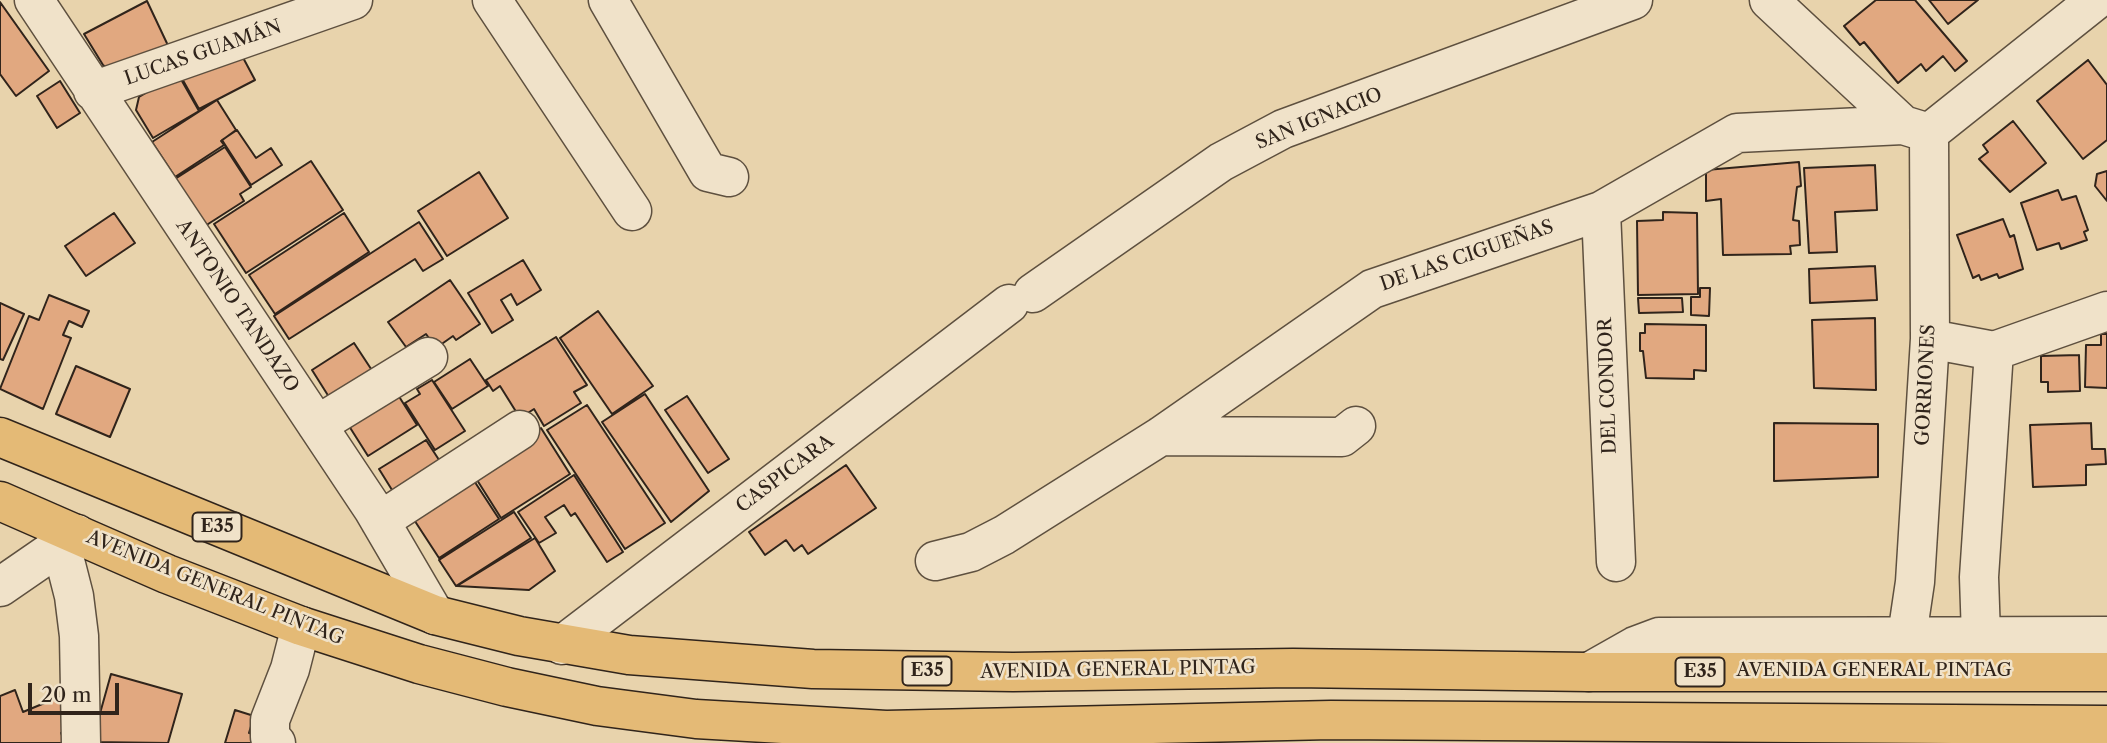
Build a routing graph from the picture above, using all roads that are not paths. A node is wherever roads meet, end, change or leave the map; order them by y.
1 (34, 0) edge
2 (353, 0) edge
3 (492, 0) edge
4 (608, 0) edge
5 (1633, 0) edge
6 (2096, 0) edge
7 (1787, 6) edge
8 (93, 91) junction
9 (1916, 129) junction
10 (729, 177) dead end
11 (632, 211) dead end
12 (1601, 211) junction
13 (1021, 298) joint
14 (2107, 311) edge
15 (1930, 339) junction
16 (1994, 351) junction
17 (428, 357) dead end
18 (317, 425) junction
19 (1356, 426) dead end
20 (520, 430) dead end
21 (1161, 436) junction
22 (0, 437) edge
23 (0, 501) edge
24 (380, 521) junction
25 (69, 540) junction
26 (935, 561) dead end
27 (1616, 562) dead end
28 (0, 587) edge
29 (435, 615) junction
30 (301, 626) junction
31 (1907, 636) junction
32 (1981, 636) junction
33 (2107, 636) edge
34 (562, 645) junction
35 (1589, 672) junction
36 (2107, 672) edge
37 (2107, 725) edge
38 (1336, 732) edge
39 (744, 733) edge
40 (801, 734) edge
41 (1010, 736) edge
42 (81, 743) edge
43 (276, 743) edge

1 - 8 street, ANTONIO TANDAZO
2 - 8 street, LUCAS GUAMÁN
3 - 11 street
4 - 10 street
5 - 13 street, SAN IGNACIO
6 - 9 street
7 - 9 street
8 - 18 street, ANTONIO TANDAZO
9 - 12 street, DE LAS CIGUEÑAS
9 - 15 street, GORRIONES
12 - 21 street, DE LAS CIGUEÑAS
12 - 27 street, DEL CONDOR
13 - 34 street, CASPICARA
14 - 16 street
15 - 16 street
15 - 31 street, GORRIONES
16 - 32 street
17 - 18 street
18 - 24 street, ANTONIO TANDAZO
19 - 21 street
20 - 24 street
21 - 26 street, DE LAS CIGUEÑAS
22 - 29 highway, AVENIDA GENERAL PINTAG / E35
23 - 25 highway, AVENIDA GENERAL PINTAG
24 - 29 street, ANTONIO TANDAZO
25 - 28 street
25 - 30 highway, AVENIDA GENERAL PINTAG
25 - 42 street
29 - 34 highway, AVENIDA GENERAL PINTAG / E35
30 - 39 highway, AVENIDA GENERAL PINTAG
30 - 43 street
31 - 32 street
31 - 35 street
32 - 33 street
34 - 35 highway, AVENIDA GENERAL PINTAG / E35
35 - 36 highway, AVENIDA GENERAL PINTAG / E35
37 - 38 highway, AVENIDA GENERAL PINTAG
38 - 41 highway, AVENIDA GENERAL PINTAG
39 - 40 highway, AVENIDA GENERAL PINTAG
40 - 41 highway, AVENIDA GENERAL PINTAG

